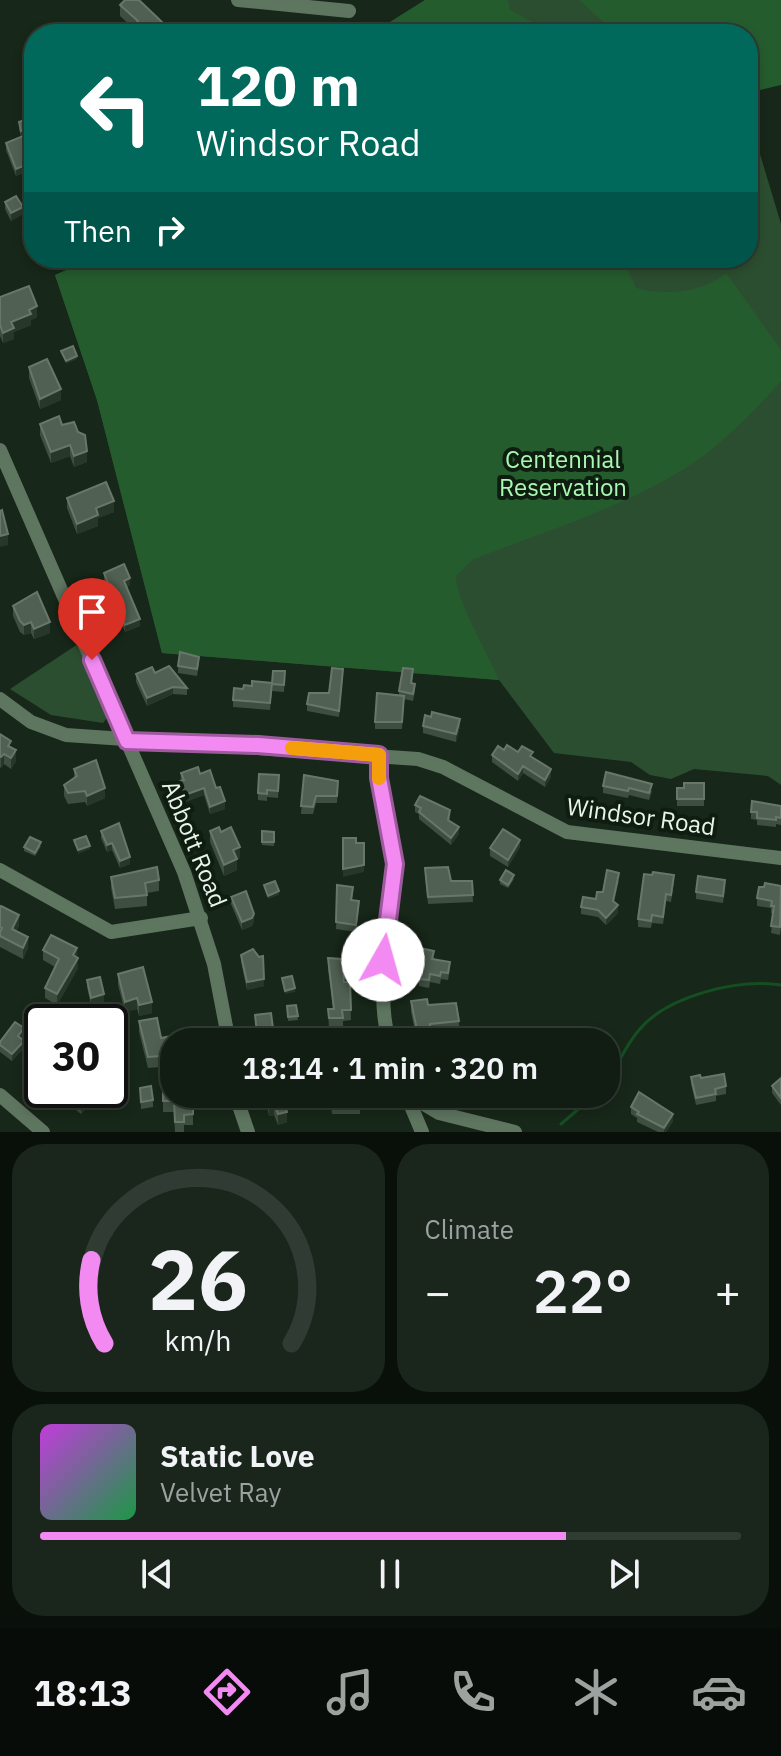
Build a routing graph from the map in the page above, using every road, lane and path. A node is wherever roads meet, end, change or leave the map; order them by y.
1 (238, 0) edge
2 (349, 11) dead end
3 (0, 450) edge
4 (0, 699) edge
5 (127, 741) junction
6 (379, 755) junction
7 (781, 858) edge
8 (0, 870) edge
9 (201, 918) junction
10 (226, 1028) edge
11 (387, 1028) edge
12 (0, 1095) edge
13 (234, 1108) edge
14 (239, 1108) edge
15 (412, 1108) edge
16 (430, 1108) edge
17 (43, 1132) edge
18 (235, 1132) edge
19 (248, 1132) edge
20 (422, 1132) edge
21 (515, 1132) edge

1 - 2 street
3 - 5 street, Abbott Road
4 - 5 street, Windsor Road
5 - 6 street, Windsor Road
5 - 9 street, Abbott Road
6 - 7 street, Windsor Road
6 - 11 street
8 - 9 street
9 - 10 street, Abbott Road
12 - 17 street
13 - 18 street
14 - 19 street
15 - 20 street
16 - 21 street

